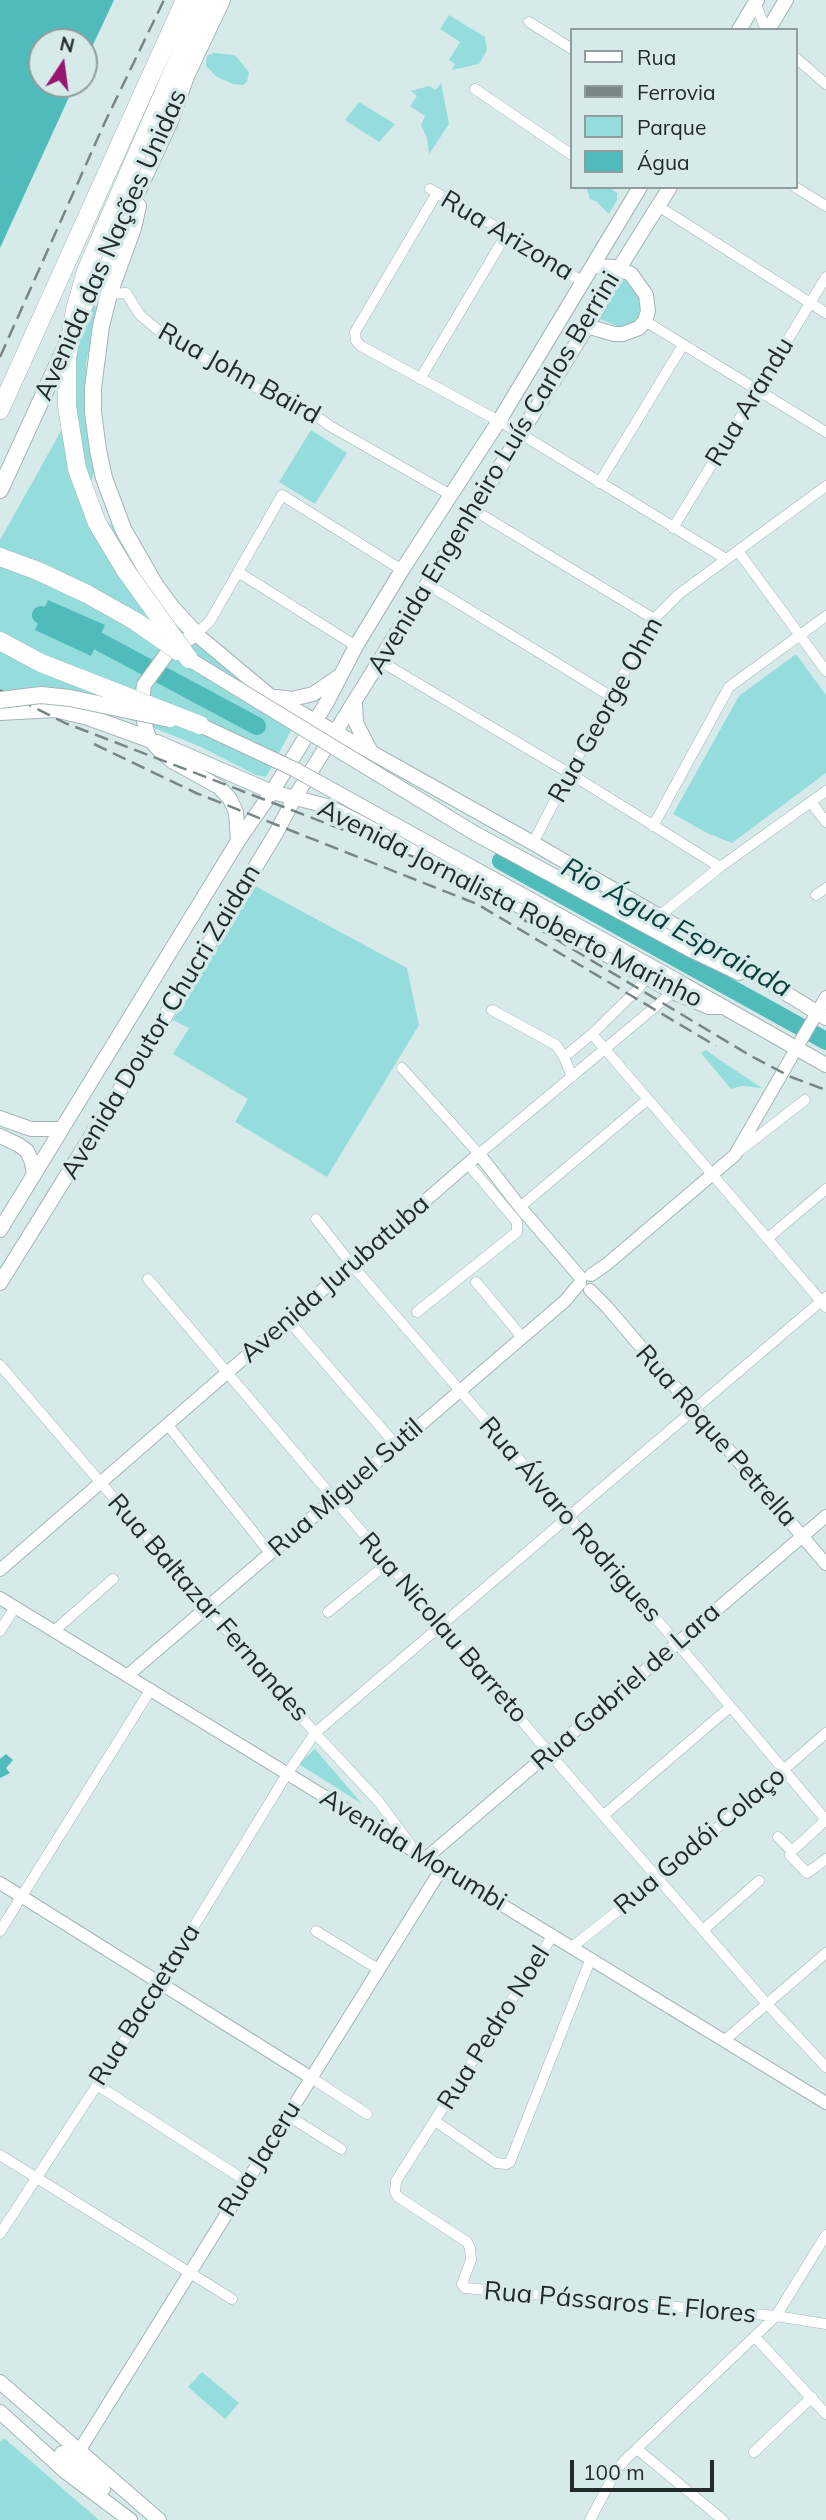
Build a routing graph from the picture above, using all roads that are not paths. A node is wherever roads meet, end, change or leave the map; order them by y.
1 (185, 0) edge
2 (204, 0) edge
3 (222, 0) edge
4 (786, 0) edge
5 (755, 1) edge
6 (529, 22) dead end
7 (739, 28) edge
8 (766, 28) edge
9 (768, 28) edge
10 (570, 48) edge
11 (798, 60) edge
12 (826, 84) edge
13 (475, 89) dead end
14 (570, 154) edge
15 (145, 175) junction
16 (669, 189) edge
17 (798, 189) edge
18 (633, 190) edge
19 (658, 206) junction
20 (826, 206) edge
21 (507, 233) junction
22 (594, 266) junction
23 (620, 269) junction
24 (826, 277) edge
25 (584, 283) junction
26 (109, 294) junction
27 (810, 304) junction
28 (826, 313) edge
29 (646, 321) junction
30 (587, 326) junction
31 (683, 345) junction
32 (420, 379) junction
33 (757, 390) junction
34 (0, 410) edge
35 (499, 421) junction
36 (826, 432) edge
37 (520, 434) junction
38 (599, 483) junction
39 (826, 486) edge
40 (0, 490) edge
41 (449, 494) junction
42 (472, 509) junction
43 (673, 528) junction
44 (738, 551) junction
45 (0, 557) edge
46 (726, 559) junction
47 (402, 570) junction
48 (238, 572) junction
49 (427, 584) junction
50 (826, 616) edge
51 (654, 619) junction
52 (196, 634) junction
53 (800, 635) junction
54 (0, 641) edge
55 (356, 646) junction
56 (190, 659) junction
57 (380, 660) junction
58 (826, 671) edge
59 (342, 673) junction
60 (359, 694) junction
61 (269, 695) junction
62 (612, 697) junction
63 (0, 700) edge
64 (0, 712) edge
65 (315, 720) junction
66 (200, 725) junction
67 (335, 732) junction
68 (149, 739) junction
69 (297, 751) joint
70 (372, 753) junction
71 (318, 759) joint
72 (569, 773) junction
73 (826, 791) edge
74 (272, 792) junction
75 (295, 797) junction
76 (811, 802) junction
77 (327, 806) junction
78 (258, 812) junction
79 (826, 822) edge
80 (279, 826) junction
81 (653, 826) junction
82 (238, 841) junction
83 (533, 843) junction
84 (720, 867) junction
85 (826, 888) edge
86 (816, 895) dead end
87 (659, 916) junction
88 (646, 978) junction
89 (677, 988) junction
90 (788, 996) junction
91 (826, 997) edge
92 (492, 1010) dead end
93 (818, 1017) edge
94 (592, 1034) junction
95 (799, 1044) junction
96 (605, 1049) junction
97 (564, 1057) junction
98 (826, 1065) edge
99 (402, 1068) dead end
100 (572, 1077) junction
101 (647, 1100) junction
102 (805, 1100) dead end
103 (0, 1118) edge
104 (31, 1129) junction
105 (62, 1129) junction
106 (0, 1136) edge
107 (22, 1147) junction
108 (479, 1154) junction
109 (735, 1155) junction
110 (468, 1164) junction
111 (34, 1175) junction
112 (712, 1175) junction
113 (826, 1189) edge
114 (520, 1207) junction
115 (316, 1219) dead end
116 (0, 1230) edge
117 (768, 1238) junction
118 (352, 1265) junction
119 (148, 1279) dead end
120 (476, 1282) dead end
121 (588, 1282) junction
122 (0, 1283) edge
123 (824, 1302) edge
124 (417, 1312) dead end
125 (289, 1320) junction
126 (522, 1337) junction
127 (0, 1365) edge
128 (226, 1373) junction
129 (459, 1391) junction
130 (693, 1410) junction
131 (167, 1424) junction
132 (396, 1445) junction
133 (100, 1482) junction
134 (333, 1499) junction
135 (826, 1516) edge
136 (567, 1518) junction
137 (802, 1536) junction
138 (270, 1553) junction
139 (388, 1563) junction
140 (826, 1564) edge
141 (0, 1570) edge
142 (113, 1579) dead end
143 (0, 1598) edge
144 (15, 1607) junction
145 (208, 1607) junction
146 (328, 1612) dead end
147 (442, 1625) junction
148 (0, 1631) edge
149 (54, 1631) junction
150 (677, 1643) junction
151 (128, 1675) junction
152 (151, 1689) junction
153 (730, 1707) junction
154 (315, 1732) junction
155 (826, 1734) edge
156 (550, 1753) junction
157 (784, 1769) junction
158 (287, 1774) junction
159 (604, 1815) junction
160 (826, 1820) edge
161 (778, 1836) dead end
162 (792, 1851) junction
163 (421, 1855) junction
164 (826, 1859) edge
165 (442, 1868) junction
166 (658, 1879) junction
167 (759, 1881) dead end
168 (0, 1883) edge
169 (22, 1896) junction
170 (703, 1930) junction
171 (0, 1931) edge
172 (316, 1931) dead end
173 (553, 1935) junction
174 (572, 1947) junction
175 (826, 1953) edge
176 (591, 1958) junction
177 (379, 1969) junction
178 (160, 1982) junction
179 (767, 2004) junction
180 (725, 2040) junction
181 (826, 2067) edge
182 (310, 2077) junction
183 (97, 2085) junction
184 (826, 2103) edge
185 (367, 2114) dead end
186 (287, 2115) junction
187 (435, 2121) junction
188 (341, 2149) dead end
189 (0, 2155) edge
190 (36, 2178) junction
191 (246, 2181) junction
192 (0, 2234) edge
193 (826, 2235) edge
194 (189, 2272) junction
195 (232, 2299) dead end
196 (776, 2316) junction
197 (826, 2324) edge
198 (755, 2337) junction
199 (0, 2382) edge
200 (812, 2397) junction
201 (0, 2412) edge
202 (826, 2414) edge
203 (637, 2449) junction
204 (79, 2451) junction
205 (754, 2452) dead end
206 (62, 2453) junction
207 (130, 2520) edge
208 (135, 2520) edge
209 (159, 2520) edge
210 (590, 2520) edge
211 (723, 2520) edge

1 - 34 highway
2 - 56 highway, bridge
3 - 15 highway, Avenida das Nações Unidas
4 - 9 main road
5 - 7 main road
5 - 8 street
6 - 10 street
11 - 12 street
13 - 14 street
15 - 26 highway
15 - 40 highway, Avenida das Nações Unidas
16 - 19 main road, Avenida Engenheiro Luís Carlos Berrini
17 - 20 street
18 - 22 main road, Avenida Engenheiro Luís Carlos Berrini
19 - 23 main road, Avenida Engenheiro Luís Carlos Berrini
19 - 27 street
21 - 25 street, Rua Arizona
21 - 32 street
21 - 32 street, Rua Arizona
22 - 23 main road
22 - 25 main road, Avenida Engenheiro Luís Carlos Berrini
23 - 29 main road
23 - 30 main road, Avenida Engenheiro Luís Carlos Berrini
24 - 27 street, Rua Arandu
25 - 35 main road, Avenida Engenheiro Luís Carlos Berrini
26 - 41 street, Rua John Baird
26 - 52 highway
27 - 28 street
27 - 33 street, Rua Arandu
29 - 30 main road
29 - 31 street
30 - 37 main road, Avenida Engenheiro Luís Carlos Berrini
31 - 33 street
31 - 38 street
32 - 35 street
33 - 36 street
33 - 43 street, Rua Arandu
35 - 37 street
35 - 41 main road, Avenida Engenheiro Luís Carlos Berrini
37 - 38 street
37 - 42 main road, Avenida Engenheiro Luís Carlos Berrini
38 - 43 street
39 - 44 street, Rua George Ohm
41 - 47 main road, Avenida Engenheiro Luís Carlos Berrini
42 - 49 main road, Avenida Engenheiro Luís Carlos Berrini
42 - 51 street
43 - 46 street
44 - 46 street, Rua George Ohm
44 - 53 street
45 - 56 highway, bridge
46 - 51 street, Rua George Ohm
47 - 48 street
47 - 55 main road, Avenida Engenheiro Luís Carlos Berrini
48 - 52 street
48 - 55 street
49 - 57 main road, Avenida Engenheiro Luís Carlos Berrini
49 - 62 street
50 - 53 street
51 - 62 street, Rua George Ohm
52 - 61 main road, Avenida Jornalista Roberto Marinho
52 - 68 main road
53 - 58 street
53 - 81 street
54 - 66 highway, bridge
55 - 59 main road, Avenida Engenheiro Luís Carlos Berrini
56 - 90 main road, bridge
57 - 60 main road, Avenida Engenheiro Luís Carlos Berrini
57 - 72 street
59 - 61 main road
59 - 65 main road, Avenida Engenheiro Luís Carlos Berrini
60 - 67 main road, Avenida Engenheiro Luís Carlos Berrini
60 - 70 main road
61 - 65 main road, Avenida Jornalista Roberto Marinho
62 - 72 street, Rua George Ohm
63 - 66 highway, bridge
64 - 68 highway
65 - 67 main road, Avenida Jornalista Roberto Marinho
65 - 69 main road, Avenida Engenheiro Luís Carlos Berrini
66 - 89 main road, bridge
67 - 70 main road, Avenida Jornalista Roberto Marinho
67 - 71 main road, Avenida Engenheiro Luís Carlos Berrini
68 - 74 main road, Avenida Jornalista Roberto Marinho
68 - 82 main road
69 - 74 main road, Avenida Doutor Chucri Zaidan
70 - 83 main road, Avenida Jornalista Roberto Marinho
71 - 75 main road, Avenida Doutor Chucri Zaidan
72 - 81 street
72 - 83 street, Rua George Ohm
73 - 76 street
74 - 75 main road, Avenida Jornalista Roberto Marinho
74 - 78 main road, Avenida Doutor Chucri Zaidan
75 - 77 main road, Avenida Jornalista Roberto Marinho
75 - 80 main road, Avenida Doutor Chucri Zaidan
76 - 79 street
76 - 84 street
77 - 80 main road
77 - 88 main road, Avenida Jornalista Roberto Marinho
78 - 80 main road
78 - 82 main road, Avenida Doutor Chucri Zaidan
80 - 122 main road, Avenida Doutor Chucri Zaidan
81 - 84 street
82 - 105 main road, Avenida Doutor Chucri Zaidan
83 - 87 main road, Avenida Jornalista Roberto Marinho
84 - 87 street
85 - 86 street
87 - 90 main road, Avenida Jornalista Roberto Marinho
88 - 89 main road, Avenida Jornalista Roberto Marinho
88 - 94 street
89 - 95 main road, Avenida Jornalista Roberto Marinho
89 - 96 street, Avenida Jurubatuba
90 - 93 main road, Avenida Jornalista Roberto Marinho
91 - 93 street, Rua Miguel Sutil
92 - 97 street
93 - 95 street, Rua Miguel Sutil
94 - 96 street
94 - 97 street
95 - 98 main road, Avenida Jornalista Roberto Marinho
95 - 109 street, Rua Miguel Sutil
96 - 100 street, Avenida Jurubatuba
96 - 101 street
97 - 100 street
99 - 108 street, Rua Roque Petrella
100 - 108 street, Avenida Jurubatuba
101 - 112 street
101 - 114 street
102 - 109 street, Rua Miguel Sutil
103 - 104 main road
104 - 105 main road
104 - 107 main road
105 - 111 main road, Avenida Doutor Chucri Zaidan
106 - 107 main road
107 - 111 main road
108 - 110 street, Avenida Jurubatuba
108 - 114 street, Rua Roque Petrella
109 - 112 street, Rua Miguel Sutil
110 - 118 street, Avenida Jurubatuba
110 - 124 street
111 - 116 main road, Avenida Doutor Chucri Zaidan
112 - 117 street
112 - 121 street, Rua Miguel Sutil
113 - 117 street
114 - 121 street, Rua Roque Petrella
115 - 118 street, Rua Álvaro Rodrigues
117 - 123 street
118 - 125 street, Avenida Jurubatuba
118 - 129 street, Rua Álvaro Rodrigues
119 - 128 street, Rua Nicolau Barreto
120 - 126 street
121 - 126 street, Rua Miguel Sutil
121 - 130 street, Rua Roque Petrella
123 - 130 street, Rua Bacaetava
125 - 128 street, Avenida Jurubatuba
125 - 132 street
126 - 129 street, Rua Miguel Sutil
127 - 133 street, Rua Baltazar Fernandes
128 - 131 street, Avenida Jurubatuba
128 - 134 street, Rua Nicolau Barreto
129 - 132 street, Rua Miguel Sutil
129 - 136 street, Rua Álvaro Rodrigues
130 - 136 street, Rua Bacaetava
130 - 137 street, Rua Roque Petrella
131 - 133 street, Avenida Jurubatuba
131 - 138 street
132 - 134 street, Rua Miguel Sutil
133 - 141 street, Avenida Jurubatuba
133 - 145 street, Rua Baltazar Fernandes
134 - 138 street, Rua Miguel Sutil
134 - 139 street, Rua Nicolau Barreto
135 - 137 street, Rua Gabriel de Lara
136 - 147 street, Rua Bacaetava
136 - 150 street, Rua Álvaro Rodrigues
137 - 140 street, Rua Roque Petrella
137 - 150 street, Rua Gabriel de Lara
138 - 145 street, Rua Miguel Sutil
139 - 146 street
139 - 147 street, Rua Nicolau Barreto
142 - 149 street
143 - 144 street, Avenida Morumbi
144 - 148 street
144 - 149 street, Avenida Morumbi
145 - 151 street, Rua Miguel Sutil
145 - 154 street, Rua Baltazar Fernandes
147 - 154 street, Rua Bacaetava
147 - 156 street, Rua Nicolau Barreto
149 - 151 street, Avenida Morumbi
150 - 153 street, Rua Álvaro Rodrigues
150 - 156 street, Rua Gabriel de Lara
151 - 152 street, Avenida Morumbi
152 - 158 street, Avenida Morumbi
152 - 169 street
153 - 157 street, Rua Álvaro Rodrigues
153 - 159 street
154 - 158 street, Rua Bacaetava
154 - 163 street, Rua Baltazar Fernandes
155 - 157 street, Rua Godói Colaço
156 - 159 street, Rua Nicolau Barreto
156 - 163 street, Rua Gabriel de Lara
157 - 160 street, Rua Álvaro Rodrigues
157 - 166 street, Rua Godói Colaço
158 - 163 street, Avenida Morumbi
158 - 178 street, Rua Bacaetava
159 - 166 street, Rua Nicolau Barreto
160 - 162 street
161 - 162 street
162 - 164 street
163 - 165 street, Avenida Morumbi
165 - 173 street, Avenida Morumbi
165 - 177 street, Rua Jaceru
166 - 170 street, Rua Nicolau Barreto
166 - 174 street, Rua Godói Colaço
167 - 170 street
168 - 169 street
169 - 171 street
169 - 178 street
170 - 179 street, Rua Nicolau Barreto
172 - 177 street
173 - 174 street, Avenida Morumbi
173 - 187 street, Rua Pedro Noel
174 - 176 street, Avenida Morumbi
175 - 179 street
176 - 180 street, Avenida Morumbi
176 - 187 street
177 - 182 street, Rua Jaceru
178 - 182 street
178 - 183 street, Rua Bacaetava
179 - 180 street
179 - 181 street, Rua Nicolau Barreto
180 - 184 street, Avenida Morumbi
182 - 185 street
182 - 186 street, Rua Jaceru
183 - 190 street, Rua Bacaetava
183 - 191 street
186 - 188 street
186 - 191 street, Rua Jaceru
187 - 196 street, Rua Pássaros E. Flores
189 - 190 street
190 - 192 street, Rua Bacaetava
190 - 194 street
191 - 194 street, Rua Jaceru
193 - 196 street
194 - 195 street
194 - 204 street, Rua Jaceru
196 - 197 street, Rua Pássaros E. Flores
196 - 198 street
198 - 200 street
198 - 203 street
199 - 204 main road
200 - 202 street
200 - 205 street
201 - 206 main road
201 - 207 main road
203 - 210 street
203 - 211 street
204 - 206 main road
204 - 209 main road
206 - 208 main road

